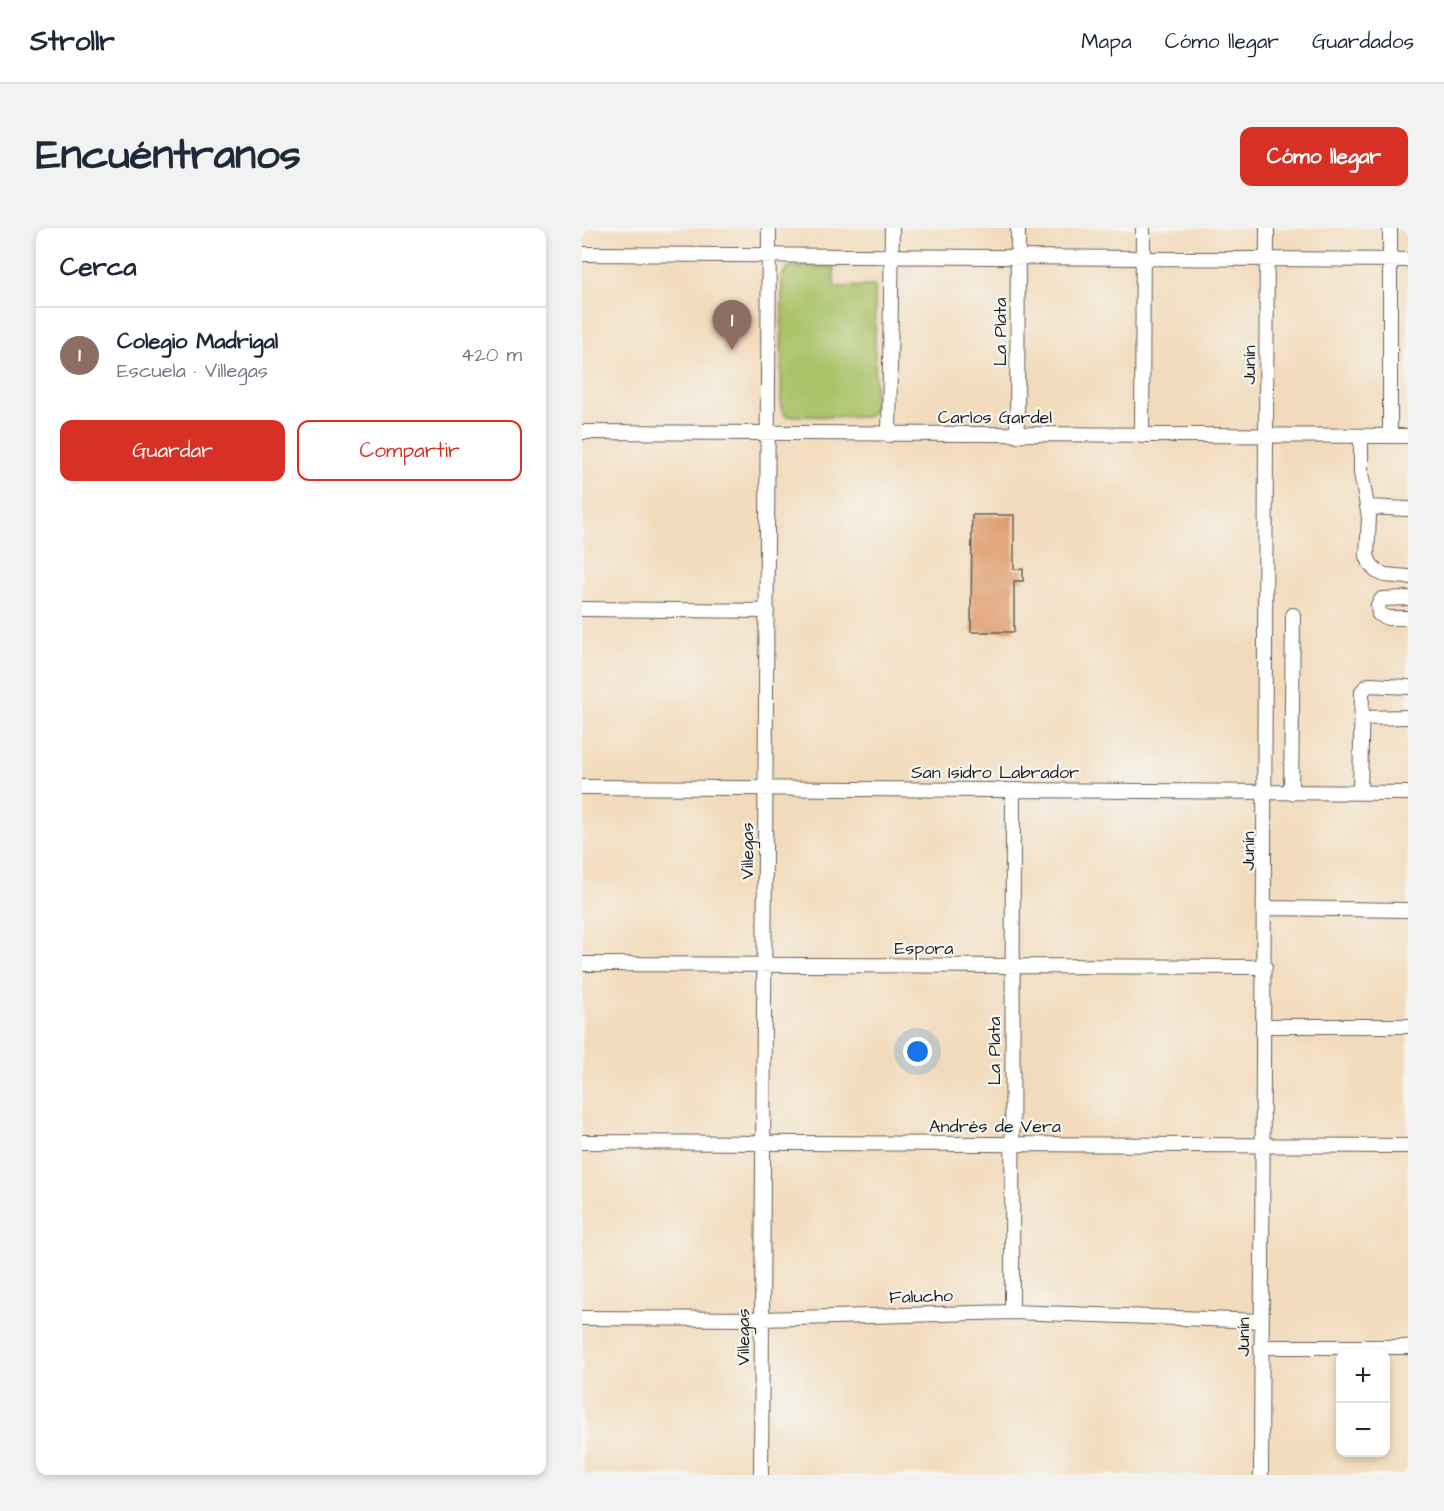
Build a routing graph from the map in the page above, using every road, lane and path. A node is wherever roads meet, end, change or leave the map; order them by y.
1 (769, 228) edge
2 (892, 228) edge
3 (1018, 228) edge
4 (1143, 228) edge
5 (1267, 228) edge
6 (1390, 228) edge
7 (582, 254) edge
8 (769, 256) junction
9 (892, 257) junction
10 (1018, 258) junction
11 (1143, 259) junction
12 (1267, 260) junction
13 (1390, 260) junction
14 (1408, 260) edge
15 (582, 432) edge
16 (768, 434) junction
17 (890, 435) junction
18 (1017, 436) junction
19 (1142, 436) junction
20 (1267, 436) junction
21 (1361, 436) junction
22 (1390, 436) junction
23 (1408, 436) edge
24 (1368, 507) junction
25 (1408, 509) edge
26 (1408, 577) edge
27 (1408, 598) edge
28 (582, 609) edge
29 (767, 611) junction
30 (1293, 615) dead end
31 (1408, 618) edge
32 (1408, 687) edge
33 (1408, 717) edge
34 (1361, 718) junction
35 (582, 787) edge
36 (765, 788) junction
37 (1013, 790) junction
38 (1266, 793) junction
39 (1291, 793) junction
40 (1360, 793) junction
41 (1408, 793) edge
42 (1266, 908) junction
43 (1408, 910) edge
44 (582, 964) edge
45 (764, 965) junction
46 (1013, 966) junction
47 (1265, 967) junction
48 (1264, 1026) junction
49 (1408, 1026) edge
50 (582, 1142) edge
51 (763, 1143) junction
52 (1012, 1144) junction
53 (1263, 1145) junction
54 (1408, 1146) edge
55 (1012, 1312) junction
56 (582, 1318) edge
57 (761, 1319) junction
58 (1262, 1321) junction
59 (1261, 1347) junction
60 (1408, 1347) edge
61 (761, 1475) edge
62 (1261, 1475) edge

1 - 8 street, Villegas
2 - 9 street
3 - 10 street, La Plata
4 - 11 street
5 - 12 street, Junín
6 - 13 street
7 - 8 street
8 - 9 street
8 - 16 street, Villegas
9 - 10 street
9 - 17 street
10 - 11 street
10 - 18 street, La Plata
11 - 12 street
11 - 19 street
12 - 13 street
12 - 20 street, Junín
13 - 14 street
13 - 22 street
15 - 16 street, Carlos Gardel
16 - 17 street, Carlos Gardel
16 - 29 street, Villegas
17 - 18 street, Carlos Gardel
18 - 19 street, Carlos Gardel
19 - 20 street, Carlos Gardel
20 - 21 street, Carlos Gardel
20 - 38 street, Junín
21 - 22 street, Carlos Gardel
21 - 24 street
22 - 23 street, Carlos Gardel
24 - 25 street
24 - 26 street
27 - 31 street
28 - 29 street
29 - 36 street, Villegas
30 - 39 street
32 - 34 street
33 - 34 street
34 - 40 street
35 - 36 street, San Isidro Labrador
36 - 37 street, San Isidro Labrador
36 - 45 street, Villegas
37 - 38 street, San Isidro Labrador
37 - 46 street, La Plata
38 - 39 street, San Isidro Labrador
38 - 42 street, Junín
39 - 40 street, San Isidro Labrador
40 - 41 street, San Isidro Labrador
42 - 43 street
42 - 47 street, Junín
44 - 45 street, Espora
45 - 46 street, Espora
45 - 51 street, Villegas
46 - 47 street, Espora
46 - 52 street, La Plata
47 - 48 street, Junín
48 - 49 street
48 - 53 street, Junín
50 - 51 street, Andrés de Vera
51 - 52 street, Andrés de Vera
51 - 57 street, Villegas
52 - 53 street, Andrés de Vera
52 - 55 street, La Plata
53 - 54 street, Andrés de Vera
53 - 58 street, Junín
55 - 57 street, Falucho
55 - 58 street, Falucho
56 - 57 street, Falucho
57 - 61 street, Villegas
58 - 59 street, Junín
59 - 60 street
59 - 62 street, Junín

